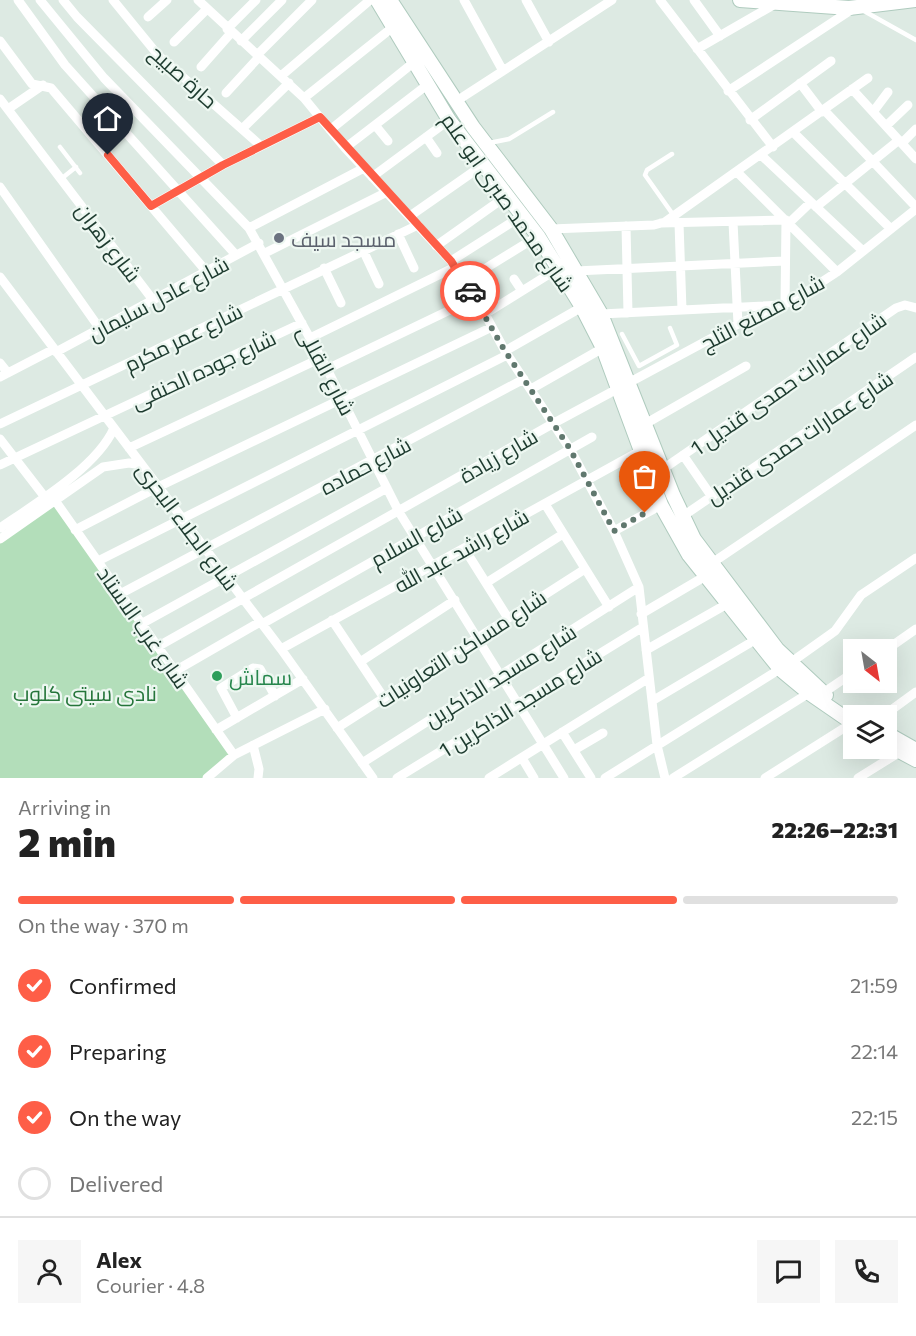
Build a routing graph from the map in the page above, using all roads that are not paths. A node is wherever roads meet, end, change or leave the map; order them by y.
1 (18, 0) edge
2 (40, 0) edge
3 (63, 0) edge
4 (113, 0) edge
5 (167, 0) edge
6 (198, 0) edge
7 (256, 0) edge
8 (282, 0) edge
9 (312, 0) edge
10 (370, 0) edge
11 (377, 0) edge
12 (390, 0) edge
13 (464, 0) edge
14 (526, 0) edge
15 (612, 0) edge
16 (660, 0) edge
17 (694, 0) edge
18 (740, 0) edge
19 (915, 0) edge
20 (897, 1) edge
21 (780, 3) edge
22 (822, 3) edge
23 (852, 5) edge
24 (207, 9) junction
25 (148, 17) dead end
26 (393, 27) junction
27 (229, 31) junction
28 (720, 36) junction
29 (916, 40) edge
30 (0, 41) edge
31 (241, 41) junction
32 (174, 42) dead end
33 (549, 42) junction
34 (697, 49) junction
35 (258, 56) junction
36 (831, 61) dead end
37 (413, 63) junction
38 (201, 67) dead end
39 (503, 71) junction
40 (281, 76) junction
41 (868, 78) dead end
42 (289, 83) junction
43 (800, 83) junction
44 (43, 85) junction
45 (427, 85) junction
46 (852, 89) junction
47 (728, 91) junction
48 (888, 92) dead end
49 (226, 93) dead end
50 (304, 98) junction
51 (0, 99) edge
52 (455, 102) junction
53 (908, 105) dead end
54 (8, 110) junction
55 (823, 111) junction
56 (553, 112) dead end
57 (873, 112) junction
58 (320, 117) junction
59 (450, 120) junction
60 (750, 120) junction
61 (375, 125) junction
62 (886, 126) junction
63 (242, 129) junction
64 (916, 129) edge
65 (330, 130) junction
66 (793, 132) junction
67 (426, 137) junction
68 (388, 141) dead end
69 (900, 142) junction
70 (486, 144) junction
71 (261, 146) junction
72 (60, 147) dead end
73 (773, 147) junction
74 (345, 148) junction
75 (437, 153) dead end
76 (672, 154) dead end
77 (761, 155) junction
78 (916, 159) edge
79 (873, 161) junction
80 (223, 165) junction
81 (483, 165) junction
82 (76, 167) junction
83 (364, 168) junction
84 (737, 172) junction
85 (80, 173) dead end
86 (201, 177) junction
87 (372, 177) junction
88 (61, 179) junction
89 (845, 183) junction
90 (0, 187) edge
91 (178, 190) junction
92 (387, 192) junction
93 (508, 195) junction
94 (813, 204) junction
95 (151, 206) junction
96 (916, 208) edge
97 (523, 215) junction
98 (410, 216) junction
99 (676, 220) junction
100 (733, 222) junction
101 (787, 222) junction
102 (418, 225) junction
103 (626, 226) junction
104 (249, 228) junction
105 (551, 229) junction
106 (891, 229) junction
107 (398, 234) junction
108 (538, 236) junction
109 (259, 243) junction
110 (436, 246) junction
111 (363, 250) junction
112 (863, 251) junction
113 (265, 253) junction
114 (236, 255) junction
115 (785, 261) junction
116 (735, 263) junction
117 (453, 264) junction
118 (681, 266) junction
119 (324, 268) junction
120 (414, 268) dead end
121 (559, 268) junction
122 (627, 269) junction
123 (207, 271) junction
124 (576, 272) junction
125 (837, 272) junction
126 (0, 277) edge
127 (514, 279) dead end
128 (465, 281) junction
129 (379, 284) dead end
130 (283, 287) junction
131 (522, 291) junction
132 (475, 298) junction
133 (153, 300) junction
134 (341, 303) dead end
135 (785, 304) junction
136 (737, 307) junction
137 (582, 308) junction
138 (916, 308) edge
139 (682, 310) junction
140 (628, 313) junction
141 (485, 314) junction
142 (601, 314) junction
143 (302, 323) junction
144 (738, 324) junction
145 (492, 327) junction
146 (670, 328) dead end
147 (100, 329) junction
148 (622, 334) dead end
149 (310, 338) junction
150 (603, 348) junction
151 (55, 351) junction
152 (506, 353) junction
153 (916, 357) edge
154 (321, 358) junction
155 (627, 360) junction
156 (0, 363) edge
157 (746, 366) dead end
158 (327, 369) junction
159 (4, 375) edge
160 (524, 379) junction
161 (624, 385) junction
162 (82, 386) junction
163 (531, 389) junction
164 (342, 399) junction
165 (104, 415) junction
166 (554, 423) junction
167 (0, 424) edge
168 (645, 424) junction
169 (916, 425) edge
170 (114, 428) junction
171 (358, 430) junction
172 (592, 437) dead end
173 (0, 439) edge
174 (129, 448) junction
175 (570, 449) junction
176 (640, 451) junction
177 (683, 455) junction
178 (14, 457) junction
179 (373, 460) junction
180 (0, 465) edge
181 (142, 465) junction
182 (663, 470) junction
183 (77, 478) junction
184 (585, 482) junction
185 (158, 487) junction
186 (387, 488) junction
187 (44, 496) junction
188 (712, 496) junction
189 (54, 499) junction
190 (545, 504) junction
191 (661, 505) junction
192 (399, 512) junction
193 (683, 516) junction
194 (182, 519) junction
195 (0, 528) edge
196 (75, 530) junction
197 (614, 531) junction
198 (563, 534) junction
199 (414, 537) junction
200 (0, 539) edge
201 (464, 548) junction
202 (205, 549) junction
203 (916, 558) edge
204 (98, 561) junction
205 (712, 563) junction
206 (433, 565) junction
207 (585, 569) junction
208 (226, 577) junction
209 (704, 577) junction
210 (486, 583) junction
211 (639, 587) junction
212 (120, 594) junction
213 (243, 599) junction
214 (455, 600) junction
215 (727, 604) junction
216 (609, 607) junction
217 (641, 614) junction
218 (508, 618) junction
219 (332, 620) junction
220 (261, 623) junction
221 (141, 624) junction
222 (643, 627) junction
223 (916, 629) edge
224 (478, 638) junction
225 (755, 640) junction
226 (897, 642) edge
227 (157, 647) junction
228 (281, 649) junction
229 (646, 650) junction
230 (360, 662) junction
231 (785, 666) junction
232 (175, 671) junction
233 (501, 675) junction
234 (649, 678) junction
235 (303, 679) junction
236 (843, 679) edge
237 (916, 692) edge
238 (809, 693) junction
239 (823, 693) junction
240 (275, 696) junction
241 (384, 698) junction
242 (652, 701) junction
243 (518, 704) junction
244 (897, 706) edge
245 (324, 709) junction
246 (843, 711) edge
247 (843, 714) edge
248 (237, 718) junction
249 (337, 728) junction
250 (843, 728) edge
251 (216, 730) junction
252 (562, 732) junction
253 (603, 732) dead end
254 (897, 739) edge
255 (543, 745) junction
256 (657, 745) junction
257 (253, 746) junction
258 (574, 750) junction
259 (897, 750) edge
260 (916, 750) edge
261 (900, 752) junction
262 (234, 755) junction
263 (522, 758) junction
264 (916, 760) edge
265 (362, 762) junction
266 (503, 774) edge
267 (207, 778) edge
268 (258, 778) edge
269 (373, 778) edge
270 (397, 778) edge
271 (489, 778) edge
272 (534, 778) edge
273 (564, 778) edge
274 (591, 778) edge
275 (605, 778) edge
276 (664, 778) edge
277 (673, 778) edge
278 (765, 778) edge
279 (858, 778) edge

1 - 91 street
2 - 86 street, شارع القللى
3 - 80 street
4 - 63 street, حارة صبيح
5 - 25 street
6 - 24 street
7 - 27 street
8 - 31 street
9 - 35 street
10 - 40 street
11 - 26 street, شارع محمد صبرى ابو علم
12 - 52 street, شارع محمد صبرى ابو علم
13 - 39 street
14 - 33 street
15 - 33 street
16 - 34 street
17 - 28 street
18 - 21 street
19 - 20 street
20 - 23 street
21 - 22 street
21 - 28 street
22 - 23 street
23 - 29 lane
23 - 47 street
24 - 27 street
24 - 32 street
26 - 37 street, شارع محمد صبرى ابو علم
26 - 50 street
27 - 31 street
27 - 38 street
28 - 34 street
30 - 44 street
31 - 35 street
33 - 39 street
34 - 47 street
35 - 40 street
35 - 49 street
36 - 43 street
37 - 45 street, شارع محمد صبرى ابو علم
37 - 65 street
39 - 52 street
40 - 42 street
41 - 46 street
42 - 50 street
42 - 63 street
43 - 55 street
43 - 60 street
44 - 54 street
44 - 95 street
45 - 59 street, شارع محمد صبرى ابو علم
45 - 61 street
46 - 55 street
46 - 57 street
47 - 60 street
48 - 57 street
50 - 58 street
51 - 54 street, شارع زهران
52 - 70 street, شارع محمد صبرى ابو علم
53 - 62 street
54 - 88 street, شارع زهران
55 - 66 street
55 - 79 street
56 - 70 lane
57 - 62 street
58 - 65 street
58 - 71 street
59 - 67 street
59 - 81 street, شارع محمد صبرى ابو علم
60 - 73 street
61 - 68 street
61 - 74 street
62 - 69 street
63 - 71 street, حارة صبيح
64 - 69 street
65 - 74 street
66 - 73 street
66 - 89 street
67 - 75 street
67 - 87 street
69 - 78 street
69 - 79 street
70 - 105 street, شارع محمد صبرى ابو علم
71 - 80 street
72 - 82 lane
73 - 77 street
74 - 83 street
76 - 99 lane
77 - 84 street
77 - 94 street
79 - 89 street
79 - 96 street
80 - 86 street
81 - 93 street, شارع محمد صبرى ابو علم
81 - 98 street
82 - 85 lane
82 - 88 lane
83 - 87 street
83 - 104 street
84 - 99 street
84 - 101 street
86 - 91 street
86 - 104 street, شارع القللى
87 - 92 street
88 - 133 street, شارع زهران
89 - 94 street
89 - 106 street
90 - 147 street
91 - 95 street
91 - 114 street
92 - 98 street
92 - 113 street
93 - 97 street, شارع محمد صبرى ابو علم
93 - 110 street
94 - 101 street
94 - 112 street
95 - 123 street
96 - 106 street, شارع مصنع الثلج
97 - 108 street, شارع محمد صبرى ابو علم
97 - 117 street
98 - 102 street
99 - 100 street
99 - 103 street
99 - 118 street
100 - 101 street
100 - 116 street
101 - 115 street
101 - 125 street
102 - 107 street, شارع عمر مكرم
102 - 110 street
103 - 105 street
103 - 122 street
104 - 109 street, شارع القللى
105 - 124 street, شارع محمد صبرى ابو علم
106 - 112 street, شارع مصنع الثلج
107 - 111 street, شارع عمر مكرم
107 - 120 street
108 - 121 street, شارع محمد صبرى ابو علم
108 - 128 street
109 - 113 street, شارع القللى
109 - 114 street, شارع عادل سليمان
110 - 117 street
111 - 119 street, شارع عمر مكرم
111 - 129 street
112 - 125 street, شارع مصنع الثلج
113 - 130 street, شارع القللى
114 - 123 street, شارع عادل سليمان
115 - 116 street
115 - 135 street
116 - 118 street
116 - 136 street
117 - 128 street
117 - 149 street
118 - 122 street
118 - 139 street
119 - 130 street, شارع عمر مكرم
119 - 134 street
121 - 131 street
121 - 137 street, شارع محمد صبرى ابو علم
122 - 124 street
122 - 140 street
123 - 133 street, شارع عادل سليمان
124 - 142 street, شارع محمد صبرى ابو علم
125 - 135 street, شارع مصنع الثلج
126 - 151 street, شارع الجلاء البحرى
127 - 131 street
128 - 132 street
130 - 143 street, شارع القللى
130 - 162 street, شارع عمر مكرم
131 - 141 street
132 - 141 street
132 - 158 street
133 - 147 street, شارع عادل سليمان
135 - 136 street
135 - 144 street, شارع مصنع الثلج
136 - 139 street
136 - 144 street
137 - 150 street, شارع محمد صبرى ابو علم
137 - 152 street
138 - 177 street, شارع عمارات حمدى قنديل 1
139 - 140 street
140 - 142 street
141 - 145 street
142 - 155 street, شارع محمد صبرى ابو علم
143 - 149 street, شارع القللى
143 - 165 street, شارع جوده الحنفى
144 - 161 street, شارع مصنع الثلج
145 - 152 street
145 - 164 street
146 - 155 lane
147 - 151 street, شارع عادل سليمان
148 - 155 lane
149 - 154 street, شارع القللى
150 - 161 street, شارع محمد صبرى ابو علم
150 - 163 street
151 - 159 street, شارع عادل سليمان
151 - 162 street, شارع الجلاء البحرى
152 - 160 street
152 - 171 street
153 - 188 street, شارع عمارات حمدى قنديل
154 - 158 street, شارع القللى
154 - 174 street
155 - 161 street, شارع محمد صبرى ابو علم
156 - 159 street
157 - 168 street
158 - 164 street, شارع القللى
160 - 163 street
160 - 179 street, شارع حماده
161 - 166 street, شارع زيادة
161 - 168 street, شارع محمد صبرى ابو علم
161 - 176 street, شارع محمد صبرى ابو علم
162 - 165 street, شارع الجلاء البحرى
162 - 167 street, شارع عمر مكرم
163 - 166 street
164 - 171 street, شارع القللى
164 - 185 street
165 - 170 street, شارع الجلاء البحرى
165 - 178 street, شارع جوده الحنفى
166 - 175 street
166 - 192 street, شارع زيادة
168 - 182 street, شارع محمد صبرى ابو علم
169 - 205 street
170 - 174 street, شارع الجلاء البحرى
170 - 183 street
171 - 179 street, شارع القللى
171 - 194 street
172 - 175 street, شارع السلام
173 - 178 street
174 - 181 street, شارع الجلاء البحرى
175 - 184 street
175 - 199 street, شارع السلام
176 - 184 street, شارع راشد عبد الله
176 - 191 street, شارع محمد صبرى ابو علم
177 - 182 street, شارع عمارات حمدى قنديل 1
177 - 188 street
178 - 180 street, شارع جوده الحنفى
178 - 187 street
179 - 186 street, شارع القللى
179 - 202 street, شارع حماده
181 - 183 street
181 - 185 street, شارع الجلاء البحرى
182 - 193 street, شارع محمد صبرى ابو علم
183 - 187 street
183 - 189 street
184 - 190 street, شارع راشد عبد الله
184 - 197 street
185 - 194 street, شارع الجلاء البحرى
185 - 196 street
186 - 192 street, شارع القللى
186 - 208 street
187 - 195 street
188 - 193 street, شارع عمارات حمدى قنديل
189 - 196 street, شارع غرب الاستاد
189 - 200 street
190 - 198 street
190 - 201 street, شارع راشد عبد الله
191 - 197 street
191 - 209 street, شارع محمد صبرى ابو علم
192 - 199 street, شارع القللى
192 - 213 street, شارع زيادة
193 - 205 street, شارع محمد صبرى ابو علم
194 - 202 street, شارع الجلاء البحرى
194 - 204 street
196 - 204 street, شارع غرب الاستاد
197 - 211 street
198 - 207 street
198 - 210 street
199 - 206 street, شارع القللى
199 - 220 street, شارع السلام
201 - 206 street, شارع راشد عبد الله
201 - 210 street
202 - 208 street, شارع الجلاء البحرى
202 - 212 street, شارع حماده
203 - 231 street
204 - 212 street, شارع غرب الاستاد
205 - 231 street, شارع محمد صبرى ابو علم
206 - 214 street, شارع القللى
206 - 219 street, شارع راشد عبد الله
207 - 216 street
207 - 218 street, شارع مساكن التعاونيات
208 - 213 street, شارع الجلاء البحرى
208 - 221 street
209 - 215 street, شارع محمد صبرى ابو علم
209 - 217 street
210 - 218 street
211 - 216 street, شارع مسجد الذاكرين
211 - 217 street
212 - 221 street, شارع غرب الاستاد
213 - 220 street, شارع الجلاء البحرى
213 - 227 street, شارع زيادة
214 - 224 street, شارع القللى
214 - 230 street
215 - 225 street, شارع محمد صبرى ابو علم
215 - 229 street
216 - 233 street, شارع مسجد الذاكرين
217 - 222 street
218 - 224 street, شارع مساكن التعاونيات
219 - 228 street, شارع راشد عبد الله
219 - 230 street
220 - 228 street, شارع الجلاء البحرى
220 - 232 street, شارع السلام
221 - 227 street, شارع غرب الاستاد
222 - 229 street
222 - 243 street, شارع مسجد الذاكرين 1
223 - 226 street
224 - 233 street, شارع القللى
224 - 241 street, شارع مساكن التعاونيات
225 - 231 street, شارع محمد صبرى ابو علم
225 - 242 street
227 - 232 street, شارع غرب الاستاد
228 - 235 street, شارع الجلاء البحرى
229 - 234 street
230 - 241 street
231 - 238 street, شارع محمد صبرى ابو علم
231 - 239 street, شارع محمد صبرى ابو علم
231 - 256 street
232 - 251 street, شارع غرب الاستاد
233 - 243 street, شارع القللى
233 - 265 street, شارع مسجد الذاكرين
234 - 242 street
234 - 252 street
235 - 240 street
235 - 245 street, شارع الجلاء البحرى
236 - 239 street
237 - 244 street
238 - 247 street, شارع محمد صبرى ابو علم
238 - 277 street
239 - 246 street, شارع محمد صبرى ابو علم
240 - 248 street
240 - 248 street
241 - 249 street, شارع مساكن التعاونيات
242 - 256 street
243 - 255 street, شارع القللى
243 - 270 street, شارع مسجد الذاكرين 1
245 - 249 street, شارع الجلاء البحرى
245 - 257 street
248 - 251 street
249 - 265 street, شارع الجلاء البحرى
250 - 278 street
251 - 262 street, شارع غرب الاستاد
252 - 255 street
252 - 258 street
253 - 258 street
254 - 260 street
255 - 263 street
255 - 273 street, شارع القللى
256 - 275 street
256 - 276 street
257 - 262 street
257 - 268 street
258 - 274 street
259 - 261 street
261 - 264 street
261 - 279 street
262 - 267 street
263 - 266 street
263 - 272 street
265 - 269 street, شارع الجلاء البحرى
266 - 271 street

